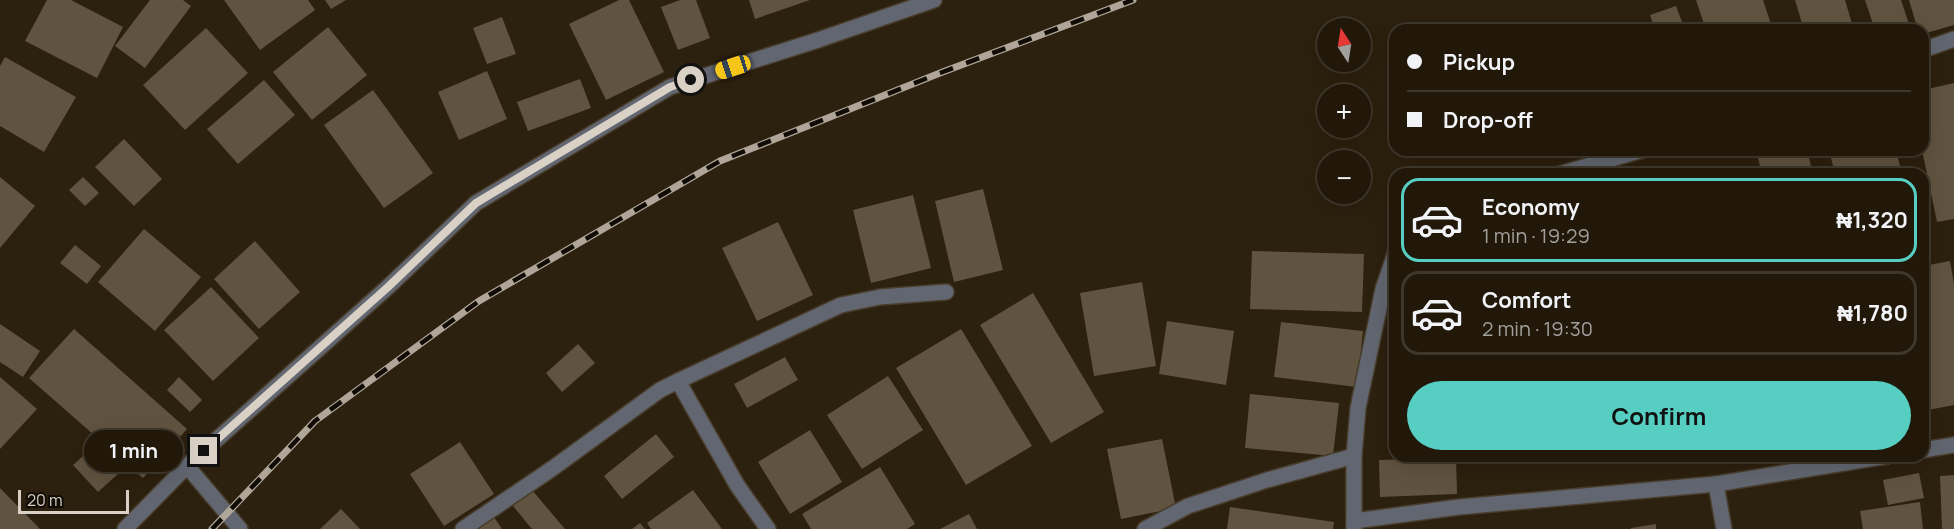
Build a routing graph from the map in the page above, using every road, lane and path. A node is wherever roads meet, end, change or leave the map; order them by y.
1 (934, 0) edge
2 (1954, 39) edge
3 (1929, 48) edge
4 (1622, 156) edge
5 (1580, 168) edge
6 (1389, 272) edge
7 (946, 292) dead end
8 (678, 381) junction
9 (1954, 445) edge
10 (1929, 449) edge
11 (1354, 456) junction
12 (1850, 462) edge
13 (187, 466) junction
14 (1716, 484) junction
15 (1354, 525) edge
16 (125, 529) edge
17 (240, 529) edge
18 (463, 529) edge
19 (768, 529) edge
20 (1145, 529) edge
21 (1724, 529) edge

1 - 13 street
2 - 3 street
4 - 5 street
6 - 11 street
7 - 8 street
8 - 18 street
8 - 19 street
9 - 10 street
11 - 15 street
11 - 20 street
12 - 14 street
13 - 16 street
13 - 17 street
14 - 15 street
14 - 21 street

